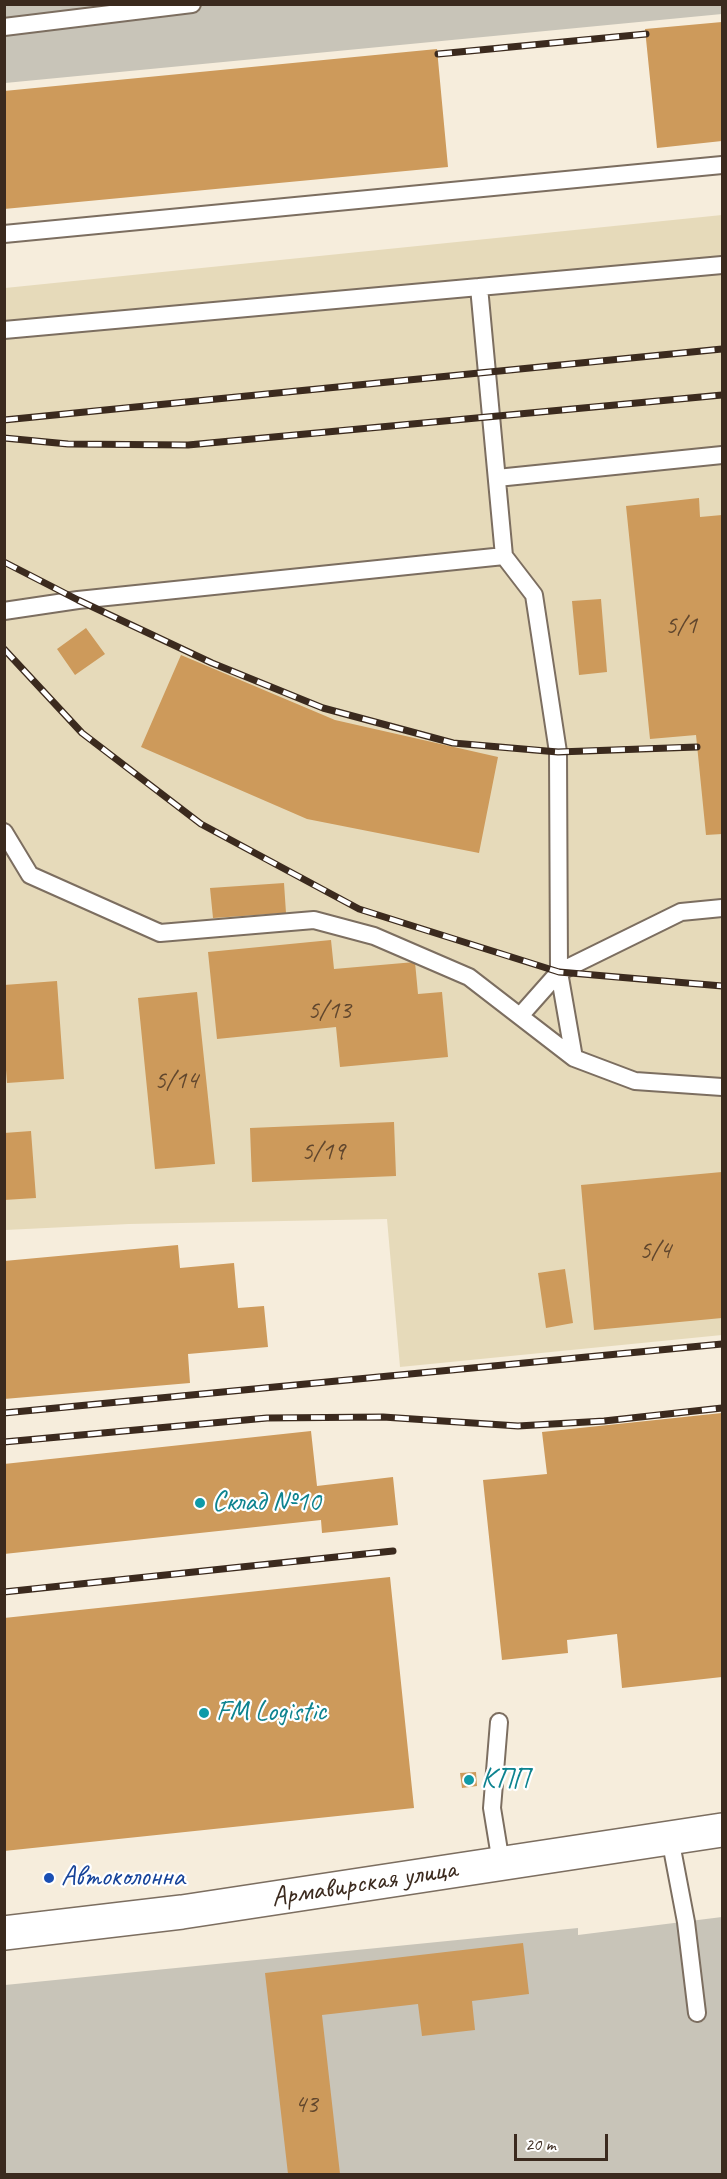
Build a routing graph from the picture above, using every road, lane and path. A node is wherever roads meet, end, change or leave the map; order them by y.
1 (192, 4) edge
2 (4, 27) edge
3 (723, 165) edge
4 (4, 234) edge
5 (723, 265) edge
6 (479, 287) junction
7 (4, 330) edge
8 (723, 455) edge
9 (497, 478) junction
10 (504, 556) junction
11 (4, 611) edge
12 (4, 832) edge
13 (723, 908) edge
14 (559, 972) junction
15 (520, 1016) junction
16 (574, 1058) junction
17 (723, 1087) edge
18 (499, 1722) dead end
19 (723, 1830) edge
20 (670, 1838) junction
21 (501, 1863) junction
22 (4, 1933) edge
23 (697, 2013) dead end

1 - 2 lane
3 - 4 lane
5 - 6 lane
6 - 7 lane
6 - 9 lane
8 - 9 lane
9 - 10 lane
10 - 11 lane
10 - 14 lane
12 - 15 lane
13 - 14 lane
14 - 15 lane
14 - 16 lane
15 - 16 lane
16 - 17 lane
18 - 21 lane
19 - 20 main road, Армавирская улица
20 - 21 main road, Армавирская улица
20 - 23 lane
21 - 22 main road, Армавирская улица

